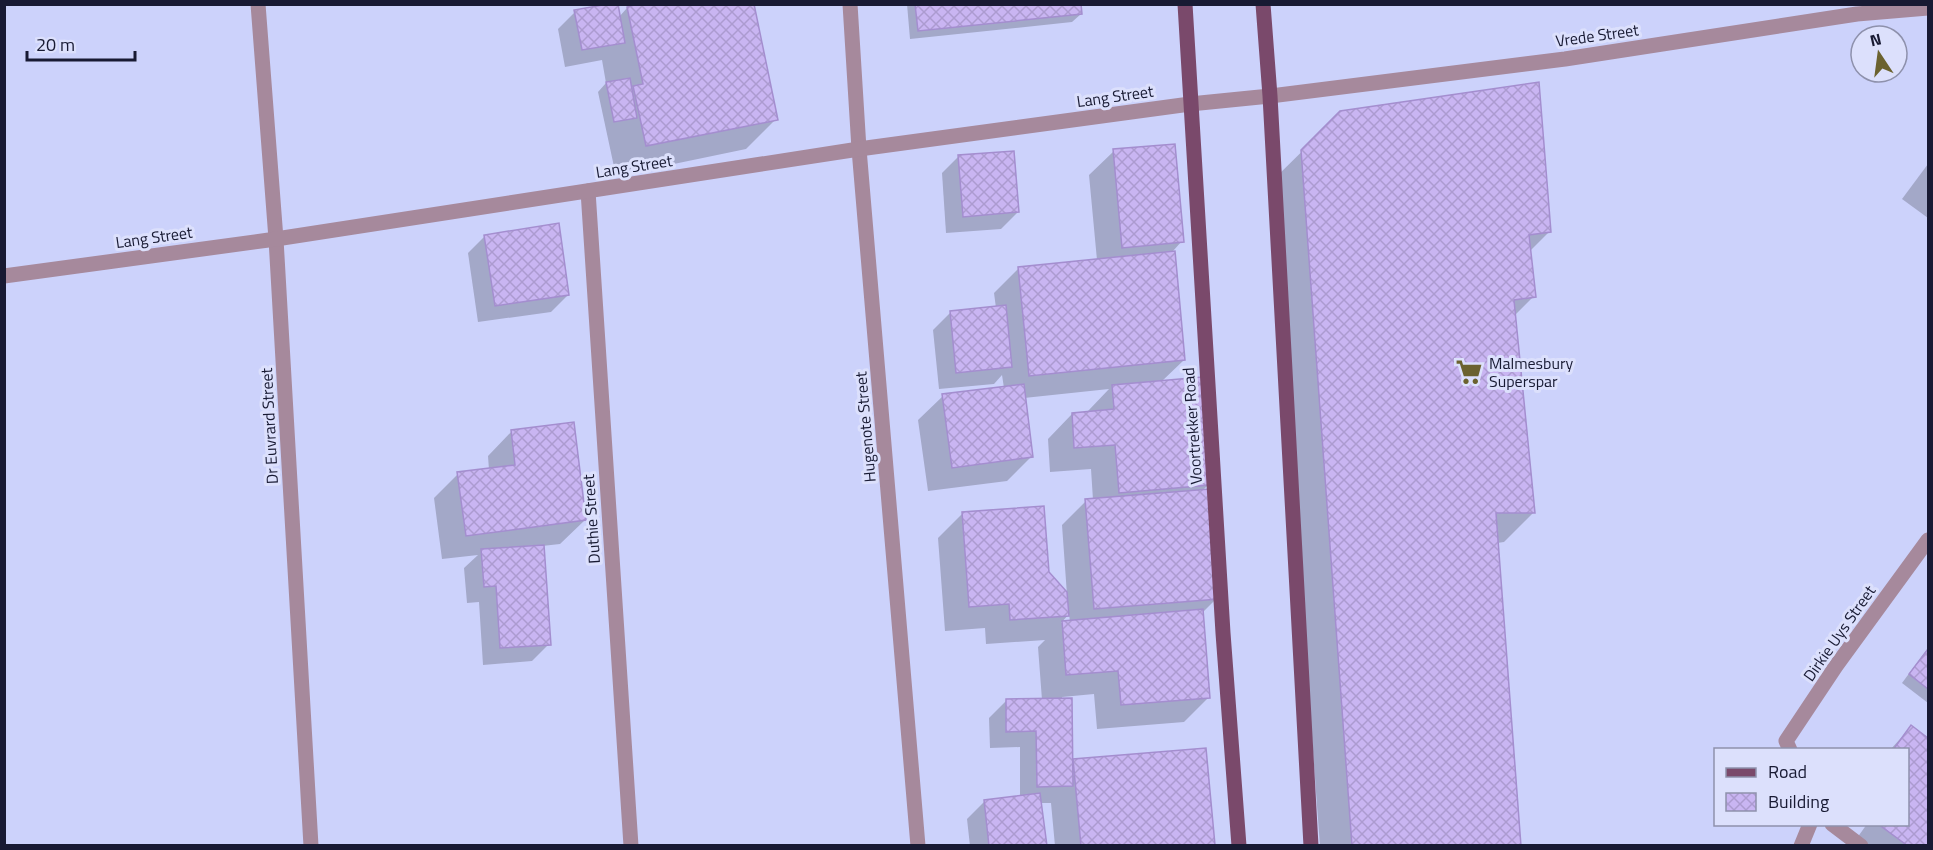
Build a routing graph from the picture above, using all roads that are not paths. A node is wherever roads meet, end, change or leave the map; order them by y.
1 (258, 4) edge
2 (850, 4) edge
3 (1185, 4) edge
4 (1263, 4) edge
5 (1929, 8) edge
6 (1857, 9) edge
7 (1270, 96) junction
8 (1190, 104) junction
9 (859, 149) junction
10 (588, 191) junction
11 (276, 239) junction
12 (4, 276) edge
13 (1929, 540) edge
14 (1789, 748) edge
15 (1810, 826) edge
16 (1833, 826) edge
17 (311, 846) edge
18 (631, 846) edge
19 (918, 846) edge
20 (1239, 846) edge
21 (1311, 846) edge
22 (1801, 846) edge
23 (1861, 846) edge

1 - 11 street, Dr Euvrard Street
2 - 9 street, Hugenote Street
3 - 8 main road, Voortrekker Road
4 - 7 main road
5 - 6 street, Vrede Street
6 - 7 street, Vrede Street
7 - 8 street, Lang Street
7 - 21 main road
8 - 9 street, Lang Street
8 - 20 main road, Voortrekker Road
9 - 10 street, Lang Street
9 - 19 street, Hugenote Street
10 - 11 street, Lang Street
10 - 18 street, Duthie Street
11 - 12 street, Lang Street
11 - 17 street, Dr Euvrard Street
13 - 14 street, Dirkie Uys Street
15 - 22 street
16 - 23 street

